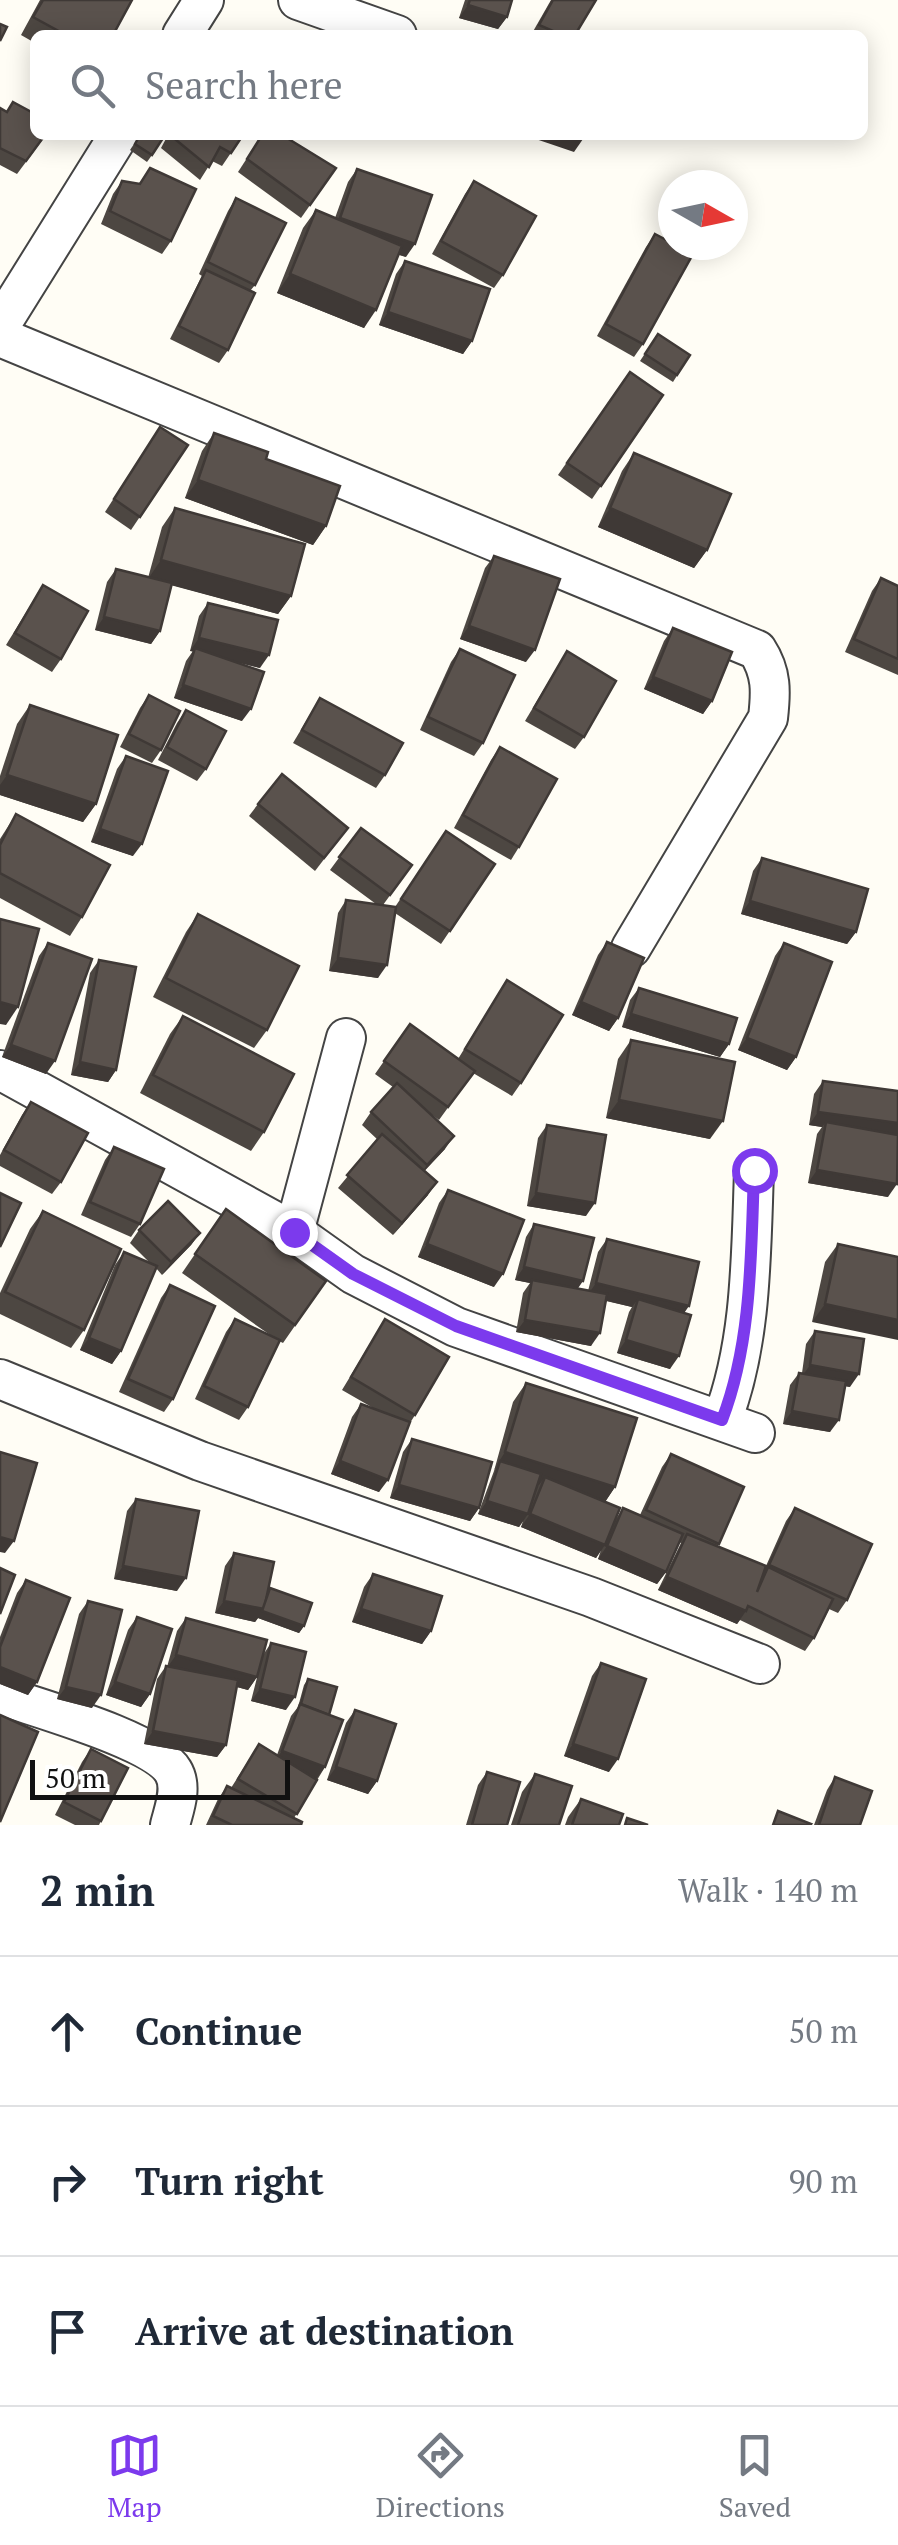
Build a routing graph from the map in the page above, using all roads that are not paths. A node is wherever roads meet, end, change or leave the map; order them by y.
1 (204, 0) edge
2 (298, 0) edge
3 (185, 30) edge
4 (384, 30) edge
5 (116, 140) edge
6 (0, 326) edge
7 (0, 337) edge
8 (631, 948) edge
9 (346, 1038) dead end
10 (0, 1070) edge
11 (754, 1170) dead end
12 (294, 1232) junction
13 (0, 1379) edge
14 (760, 1664) dead end
15 (0, 1695) edge
16 (170, 1825) edge

1 - 3 street
2 - 4 street
5 - 6 street
7 - 8 street
9 - 12 street
10 - 12 street
11 - 12 street
13 - 14 street
15 - 16 street

